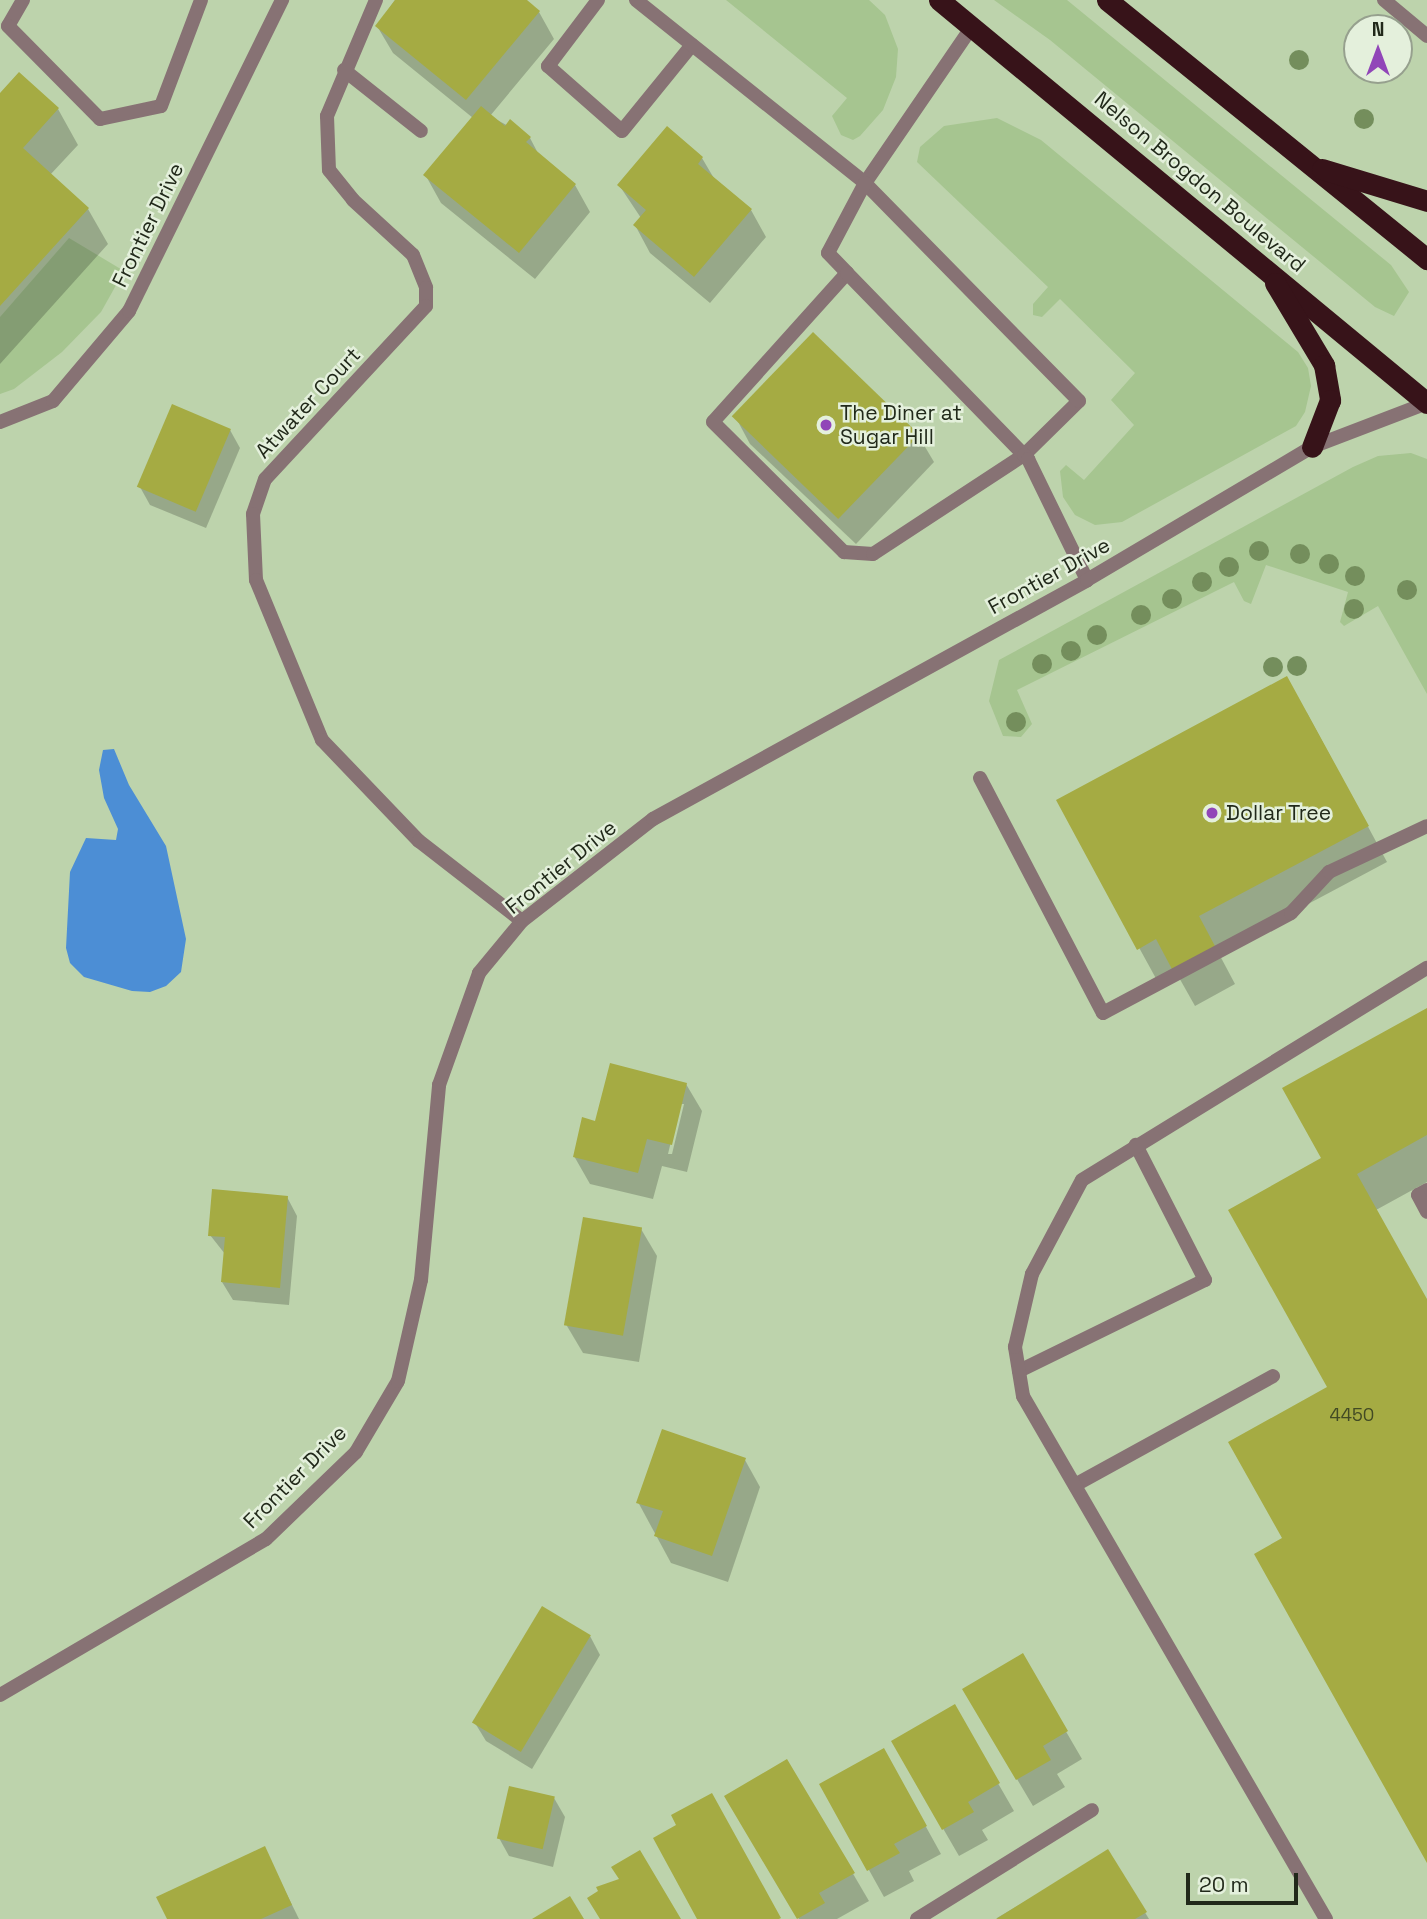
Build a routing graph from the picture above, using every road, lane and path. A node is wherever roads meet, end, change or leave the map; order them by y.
1 (23, 0) edge
2 (201, 0) edge
3 (282, 0) edge
4 (376, 0) edge
5 (598, 0) edge
6 (636, 0) edge
7 (939, 0) edge
8 (1107, 0) edge
9 (1384, 0) edge
10 (972, 27) junction
11 (1427, 36) edge
12 (692, 46) junction
13 (344, 70) junction
14 (421, 131) dead end
15 (1310, 165) junction
16 (865, 183) junction
17 (1427, 201) edge
18 (1427, 259) edge
19 (1265, 266) junction
20 (847, 273) junction
21 (1427, 403) edge
22 (0, 422) edge
23 (1312, 447) junction
24 (1024, 455) junction
25 (1087, 580) junction
26 (980, 778) dead end
27 (1427, 826) edge
28 (522, 921) junction
29 (1427, 968) edge
30 (1136, 1145) junction
31 (1427, 1190) edge
32 (1427, 1212) edge
33 (1019, 1371) junction
34 (1273, 1376) dead end
35 (1075, 1485) junction
36 (0, 1695) edge
37 (1092, 1810) dead end
38 (917, 1919) edge
39 (1326, 1919) edge

1 - 2 street
3 - 22 street, Frontier Drive
4 - 13 street, Atwater Court
5 - 12 street
6 - 12 street
7 - 10 highway, Nelson Brogdon Boulevard
8 - 15 highway
9 - 11 street
10 - 16 street
10 - 19 highway, Nelson Brogdon Boulevard
12 - 16 street
13 - 14 street
13 - 28 street, Atwater Court
15 - 17 highway
15 - 18 highway
16 - 20 street
16 - 24 street
19 - 21 highway, Nelson Brogdon Boulevard
19 - 23 highway
20 - 24 street
20 - 24 street
21 - 23 street, Frontier Drive
23 - 25 street, Frontier Drive
24 - 25 street
25 - 28 street, Frontier Drive
26 - 27 street
28 - 36 street, Frontier Drive
29 - 30 street
30 - 33 street
30 - 33 street
31 - 32 street
33 - 35 street
34 - 35 street
35 - 39 street
37 - 38 street

